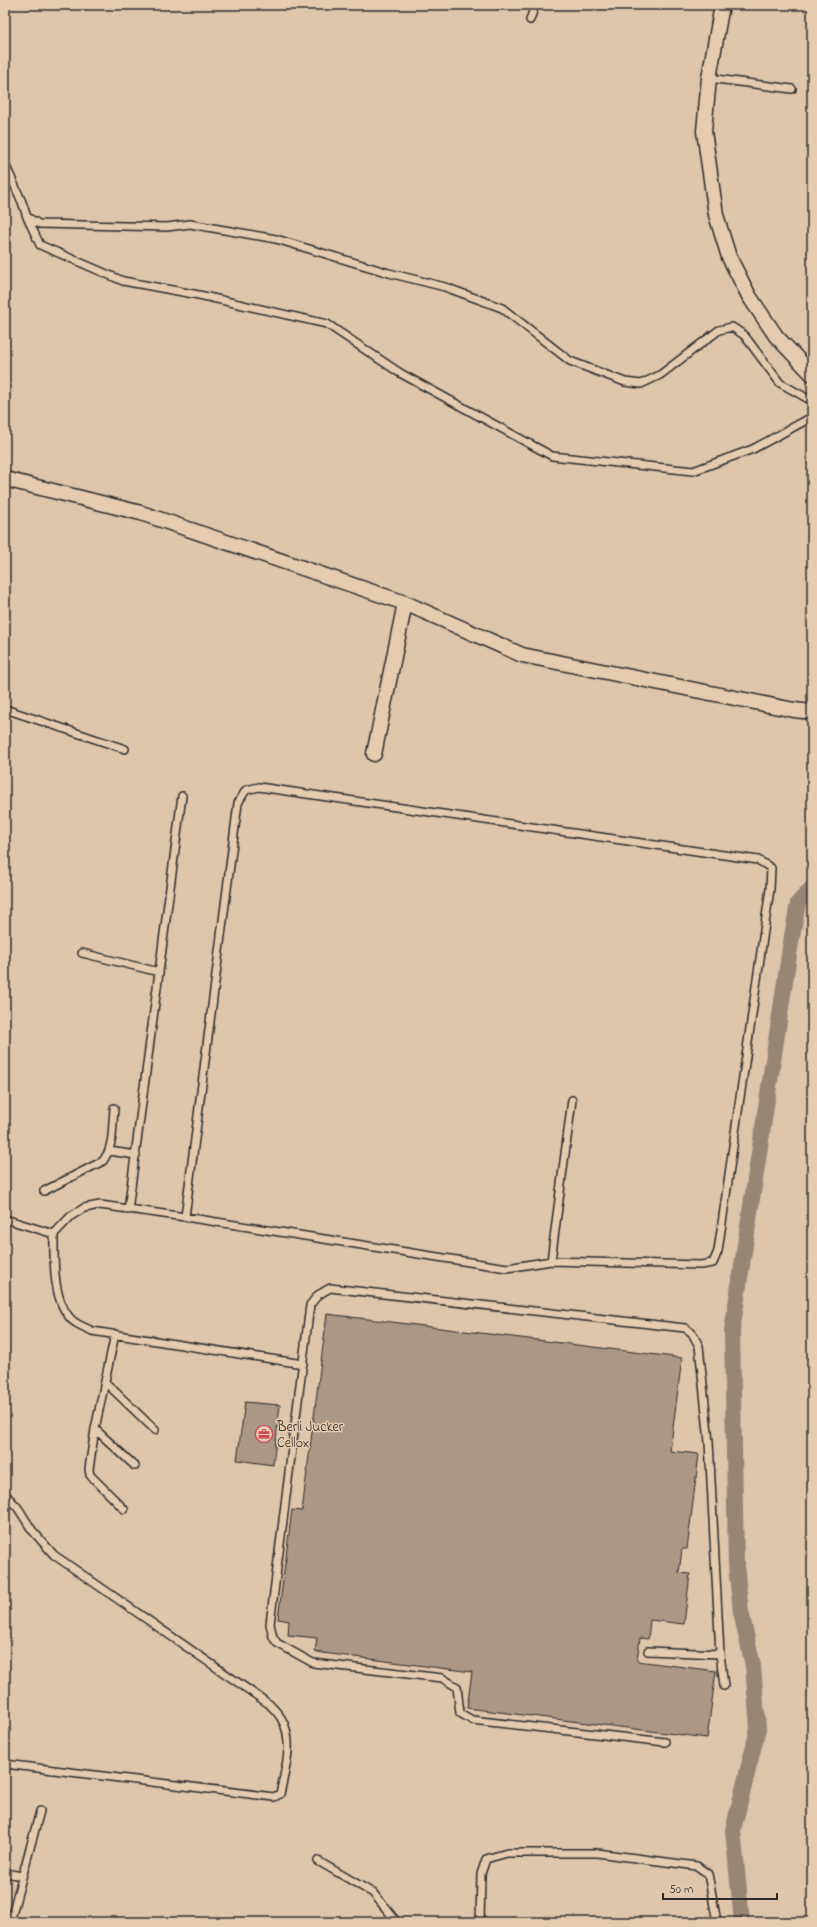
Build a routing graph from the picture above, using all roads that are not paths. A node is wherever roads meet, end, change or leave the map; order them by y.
1 (535, 5) edge
2 (722, 5) edge
3 (530, 20) dead end
4 (709, 78) junction
5 (792, 89) dead end
6 (5, 164) edge
7 (27, 218) junction
8 (812, 374) edge
9 (812, 401) edge
10 (812, 417) edge
11 (5, 479) edge
12 (405, 603) junction
13 (5, 709) edge
14 (812, 712) edge
15 (125, 749) dead end
16 (374, 754) dead end
17 (182, 796) dead end
18 (82, 953) dead end
19 (159, 972) junction
20 (572, 1100) dead end
21 (114, 1108) dead end
22 (109, 1151) junction
23 (136, 1155) junction
24 (44, 1191) dead end
25 (128, 1210) junction
26 (185, 1216) junction
27 (5, 1219) edge
28 (54, 1234) junction
29 (551, 1261) junction
30 (115, 1334) junction
31 (303, 1364) junction
32 (105, 1382) junction
33 (95, 1429) junction
34 (156, 1430) dead end
35 (135, 1466) dead end
36 (6, 1496) edge
37 (124, 1509) dead end
38 (648, 1651) dead end
39 (720, 1654) junction
40 (724, 1686) dead end
41 (665, 1742) dead end
42 (5, 1764) edge
43 (40, 1811) dead end
44 (318, 1861) dead end
45 (5, 1873) edge
46 (22, 1876) junction
47 (10, 1922) edge
48 (397, 1922) edge
49 (480, 1922) edge
50 (717, 1922) edge

1 - 3 lane
2 - 4 street
4 - 5 lane
4 - 8 street
6 - 7 lane
7 - 9 lane
7 - 10 lane
11 - 12 street
12 - 14 street
12 - 16 street
13 - 15 lane
17 - 19 lane
18 - 19 lane
19 - 23 lane
20 - 29 lane
21 - 22 lane
22 - 23 lane
22 - 24 lane
23 - 25 lane
25 - 26 lane
25 - 28 lane
26 - 29 lane
26 - 29 lane
27 - 28 lane
28 - 30 lane
30 - 31 lane
30 - 32 lane
31 - 39 lane
31 - 41 lane
32 - 33 lane
32 - 34 lane
33 - 35 lane
33 - 37 lane
36 - 42 lane
38 - 39 lane
39 - 40 lane
43 - 46 lane
44 - 48 lane
45 - 46 lane
46 - 47 lane
49 - 50 lane

